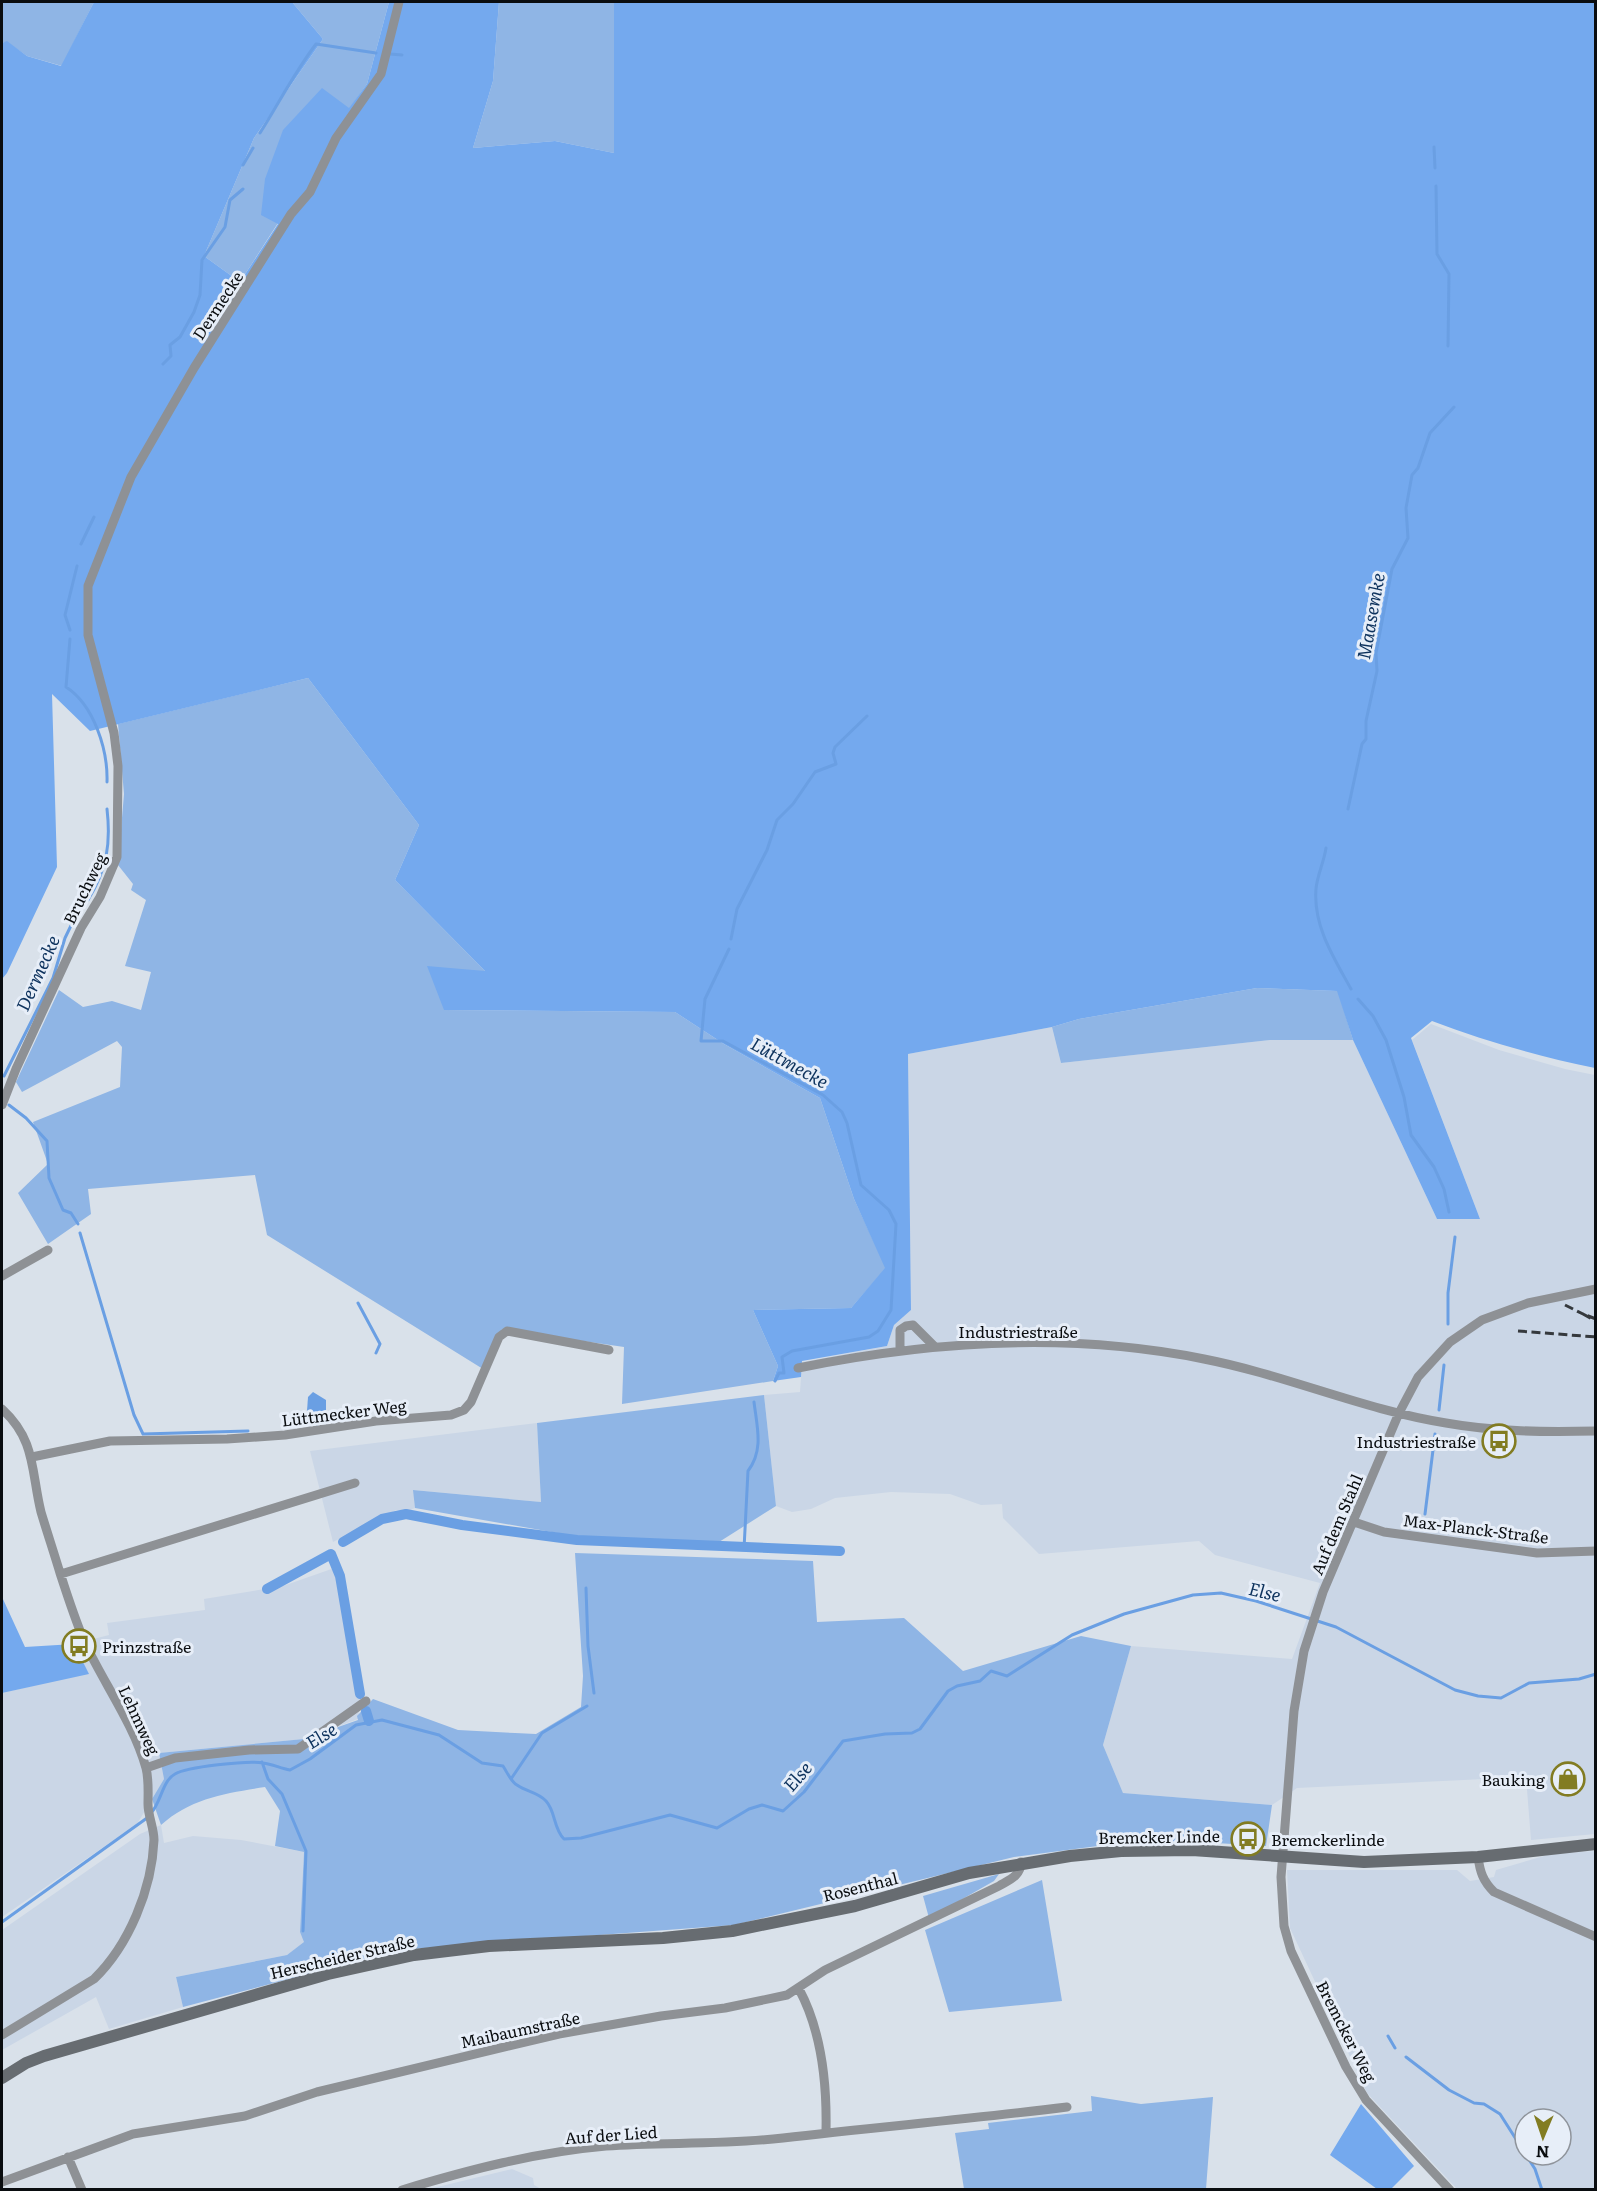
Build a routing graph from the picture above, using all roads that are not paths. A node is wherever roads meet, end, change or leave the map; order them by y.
1 (399, 2) edge
2 (88, 636) joint
3 (2, 1105) edge
4 (48, 1250) dead end
5 (2, 1276) edge
6 (1596, 1288) edge
7 (935, 1347) junction
8 (609, 1350) dead end
9 (900, 1350) junction
10 (798, 1368) dead end
11 (2, 1409) edge
12 (1399, 1413) junction
13 (1596, 1431) edge
14 (33, 1461) junction
15 (355, 1483) dead end
16 (1354, 1522) junction
17 (1596, 1551) edge
18 (61, 1574) junction
19 (366, 1701) dead end
20 (146, 1768) junction
21 (1596, 1844) edge
22 (1284, 1856) junction
23 (1478, 1857) junction
24 (1021, 1862) junction
25 (705, 1934) joint
26 (1596, 1937) edge
27 (799, 1989) junction
28 (2, 2035) edge
29 (2, 2078) edge
30 (1067, 2107) dead end
31 (826, 2131) junction
32 (68, 2157) junction
33 (2, 2182) edge
34 (82, 2190) edge
35 (402, 2190) edge
36 (1450, 2190) edge

1 - 2 street, Dermecke
2 - 3 street, Bruchweg
4 - 5 street
6 - 12 street, Auf dem Stahl
7 - 9 street, Industriestraße
7 - 9 street, Industriestraße
7 - 12 street, Industriestraße
8 - 14 street, Lüttmecker Weg
9 - 10 street, Industriestraße
11 - 14 street, Lehmweg
12 - 13 street, Industriestraße
12 - 16 street, Auf dem Stahl
14 - 18 street, Lehmweg
15 - 18 street
16 - 17 street, Max-Planck-Straße
16 - 22 street, Auf dem Stahl
18 - 20 street, Lehmweg
19 - 20 street
20 - 28 street, Lehmweg
21 - 23 main road, Bremcker Linde
22 - 23 main road, Bremcker Linde
22 - 24 main road, Bremcker Linde
22 - 36 street, Bremcker Weg
23 - 26 street
24 - 25 main road, Rosenthal
24 - 27 street, Maibaumstraße
25 - 29 main road, Herscheider Straße
27 - 31 street
27 - 32 street, Maibaumstraße
30 - 31 street, Auf der Lied
31 - 35 street, Auf der Lied
32 - 33 street, Maibaumstraße
32 - 34 street

